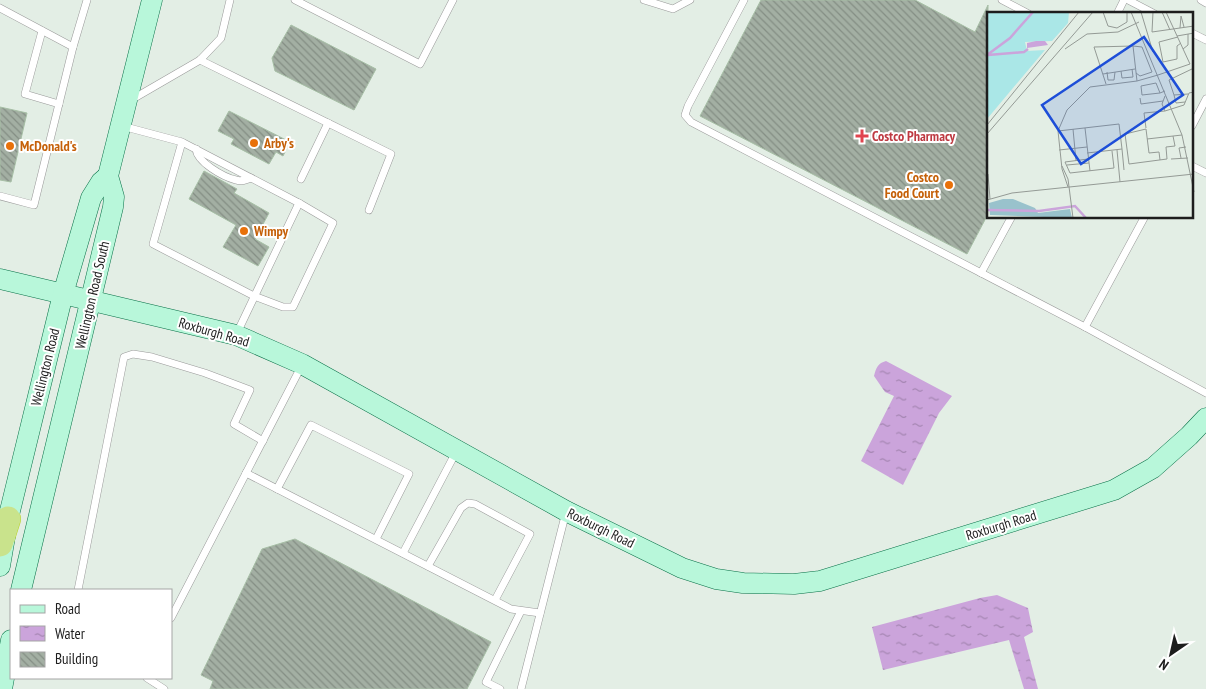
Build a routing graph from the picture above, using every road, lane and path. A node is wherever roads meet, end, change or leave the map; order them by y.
1 (87, 0) edge
2 (152, 0) edge
3 (230, 0) edge
4 (295, 0) edge
5 (453, 0) edge
6 (644, 0) edge
7 (690, 0) edge
8 (744, 0) edge
9 (1002, 0) edge
10 (1124, 0) edge
11 (1128, 0) edge
12 (1201, 0) edge
13 (1206, 3) edge
14 (0, 8) edge
15 (1025, 12) edge
16 (1118, 12) edge
17 (1151, 12) edge
18 (42, 31) junction
19 (1194, 34) edge
20 (1206, 40) edge
21 (72, 47) junction
22 (200, 60) junction
23 (1206, 99) edge
24 (126, 102) junction
25 (58, 104) junction
26 (1194, 122) edge
27 (328, 123) junction
28 (120, 126) junction
29 (182, 142) junction
30 (1194, 167) edge
31 (1206, 174) edge
32 (108, 176) junction
33 (301, 179) dead end
34 (0, 196) edge
35 (299, 202) junction
36 (369, 210) dead end
37 (1009, 219) edge
38 (1143, 219) edge
39 (981, 273) junction
40 (0, 279) edge
41 (63, 294) junction
42 (254, 296) junction
43 (91, 300) junction
44 (1085, 327) junction
45 (236, 335) junction
46 (302, 364) junction
47 (1206, 393) edge
48 (1206, 418) edge
49 (263, 441) junction
50 (457, 450) junction
51 (246, 473) junction
52 (277, 489) junction
53 (566, 511) junction
54 (8, 519) junction
55 (376, 540) junction
56 (0, 544) edge
57 (403, 554) junction
58 (0, 566) edge
59 (428, 566) junction
60 (21, 589) edge
61 (78, 589) edge
62 (495, 600) junction
63 (521, 611) junction
64 (540, 613) junction
65 (172, 616) edge
66 (10, 645) edge
67 (149, 679) edge
68 (2, 689) edge
69 (164, 689) edge
70 (500, 689) edge
71 (521, 689) edge

1 - 21 lane
2 - 24 street, Wellington Road South
3 - 22 lane
4 - 5 lane
6 - 7 lane
8 - 39 lane
9 - 15 lane
10 - 16 lane
11 - 17 lane
12 - 13 lane
14 - 18 lane
18 - 21 lane
18 - 25 lane
19 - 20 lane
21 - 25 lane
22 - 24 lane
22 - 27 lane
23 - 26 lane
24 - 28 street, Wellington Road South
25 - 34 lane
27 - 33 lane
27 - 36 lane
28 - 29 lane
28 - 32 street, Wellington Road South
29 - 35 lane
29 - 42 lane
30 - 31 lane
32 - 41 street, Wellington Road
32 - 43 street, Wellington Road South
35 - 42 lane
35 - 42 lane
37 - 39 lane
38 - 44 lane
39 - 44 lane
40 - 41 street, Roxburgh Road
41 - 43 street, Roxburgh Road
41 - 54 street, Wellington Road
42 - 45 lane
43 - 45 street, Roxburgh Road
43 - 60 street, Wellington Road South
44 - 47 lane
45 - 46 street, Roxburgh Road
46 - 49 lane
46 - 50 street, Roxburgh Road
48 - 53 street, Roxburgh Road
49 - 51 lane
49 - 61 lane
50 - 53 street, Roxburgh Road
50 - 57 lane
51 - 52 lane
51 - 65 lane
52 - 55 lane
52 - 55 lane
53 - 64 lane
54 - 56 highway
54 - 58 street, Wellington Road
55 - 57 lane
57 - 59 lane
59 - 62 lane
59 - 62 lane
62 - 63 lane
63 - 64 lane
63 - 70 lane
64 - 71 lane
66 - 68 street
67 - 69 lane

